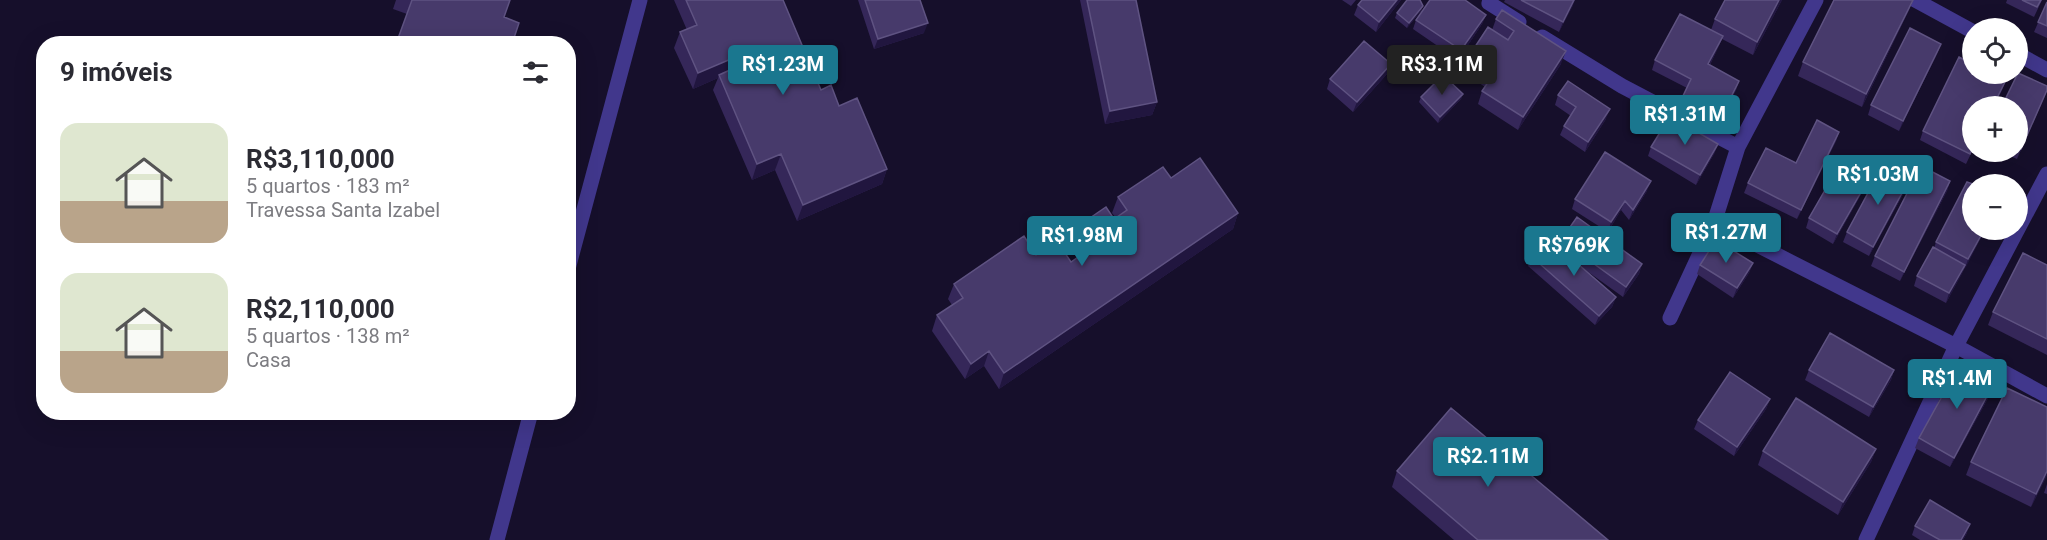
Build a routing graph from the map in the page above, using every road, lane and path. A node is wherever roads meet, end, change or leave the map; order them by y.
1 (639, 0) edge
2 (1816, 0) edge
3 (1915, 0) edge
4 (1490, 2) edge
5 (1962, 26) edge
6 (2028, 60) edge
7 (2047, 70) edge
8 (1738, 147) junction
9 (2047, 174) edge
10 (1714, 223) junction
11 (576, 239) edge
12 (1670, 318) dead end
13 (1956, 346) junction
14 (2047, 396) edge
15 (529, 420) edge
16 (497, 540) edge
17 (1866, 540) edge

1 - 11 street
2 - 8 street
3 - 5 street
4 - 8 street
6 - 7 street
8 - 10 street
9 - 13 street
10 - 12 street
10 - 13 street
13 - 14 street
13 - 17 street
15 - 16 street

